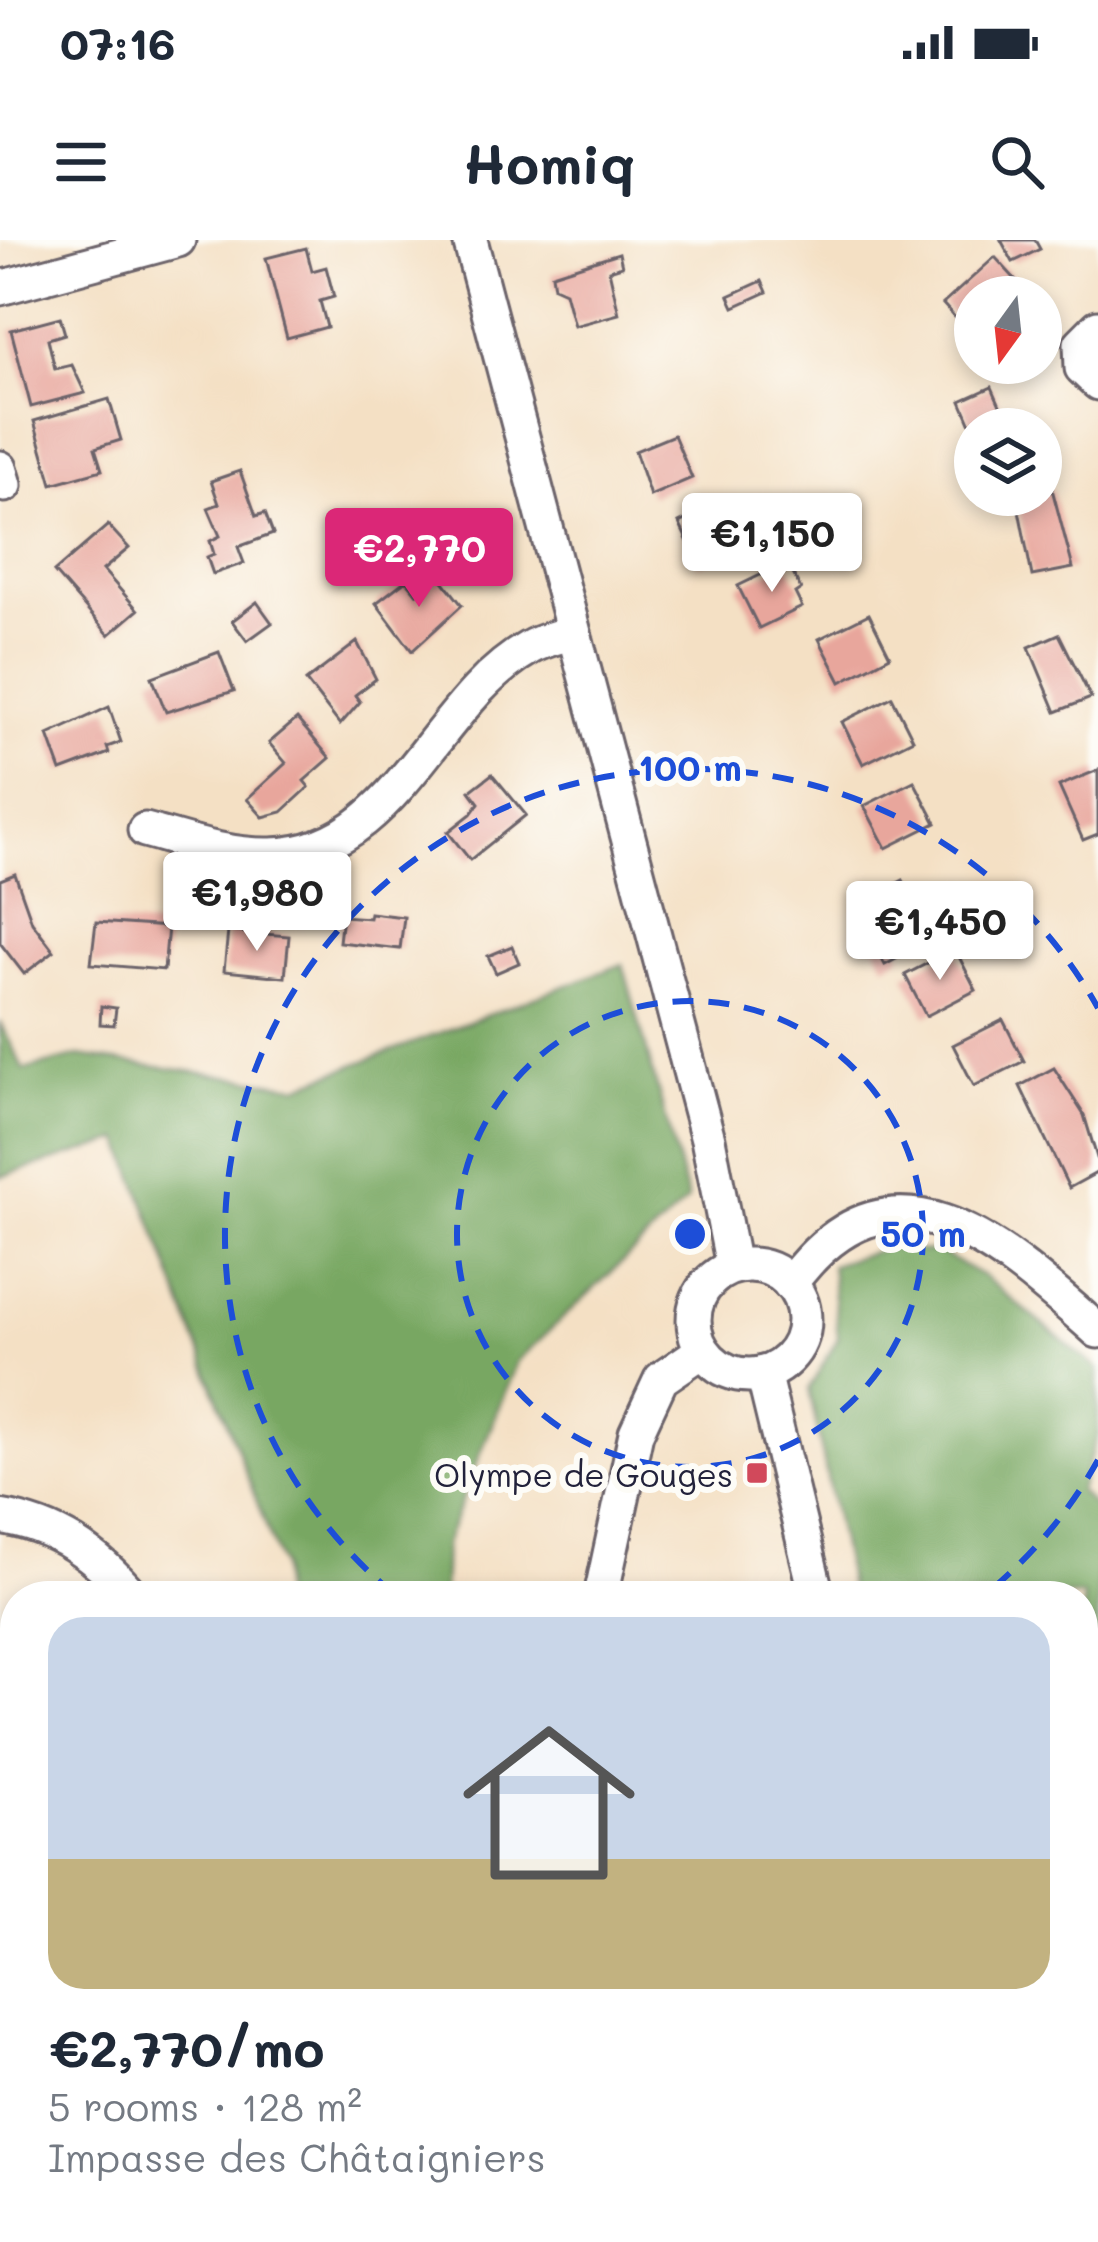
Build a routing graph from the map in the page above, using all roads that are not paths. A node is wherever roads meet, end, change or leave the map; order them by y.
1 (178, 240) edge
2 (470, 240) edge
3 (0, 287) edge
4 (1098, 327) edge
5 (1098, 383) edge
6 (573, 632) junction
7 (145, 830) dead end
8 (733, 1266) junction
9 (790, 1284) junction
10 (1098, 1331) edge
11 (702, 1351) junction
12 (763, 1373) junction
13 (0, 1517) edge
14 (120, 1581) edge
15 (605, 1581) edge
16 (813, 1581) edge

1 - 3 street
2 - 6 street
4 - 5 street
6 - 7 street
6 - 8 street
8 - 9 street
8 - 11 street
9 - 10 street
9 - 12 street
11 - 12 street
11 - 15 street
12 - 16 street
13 - 14 street

